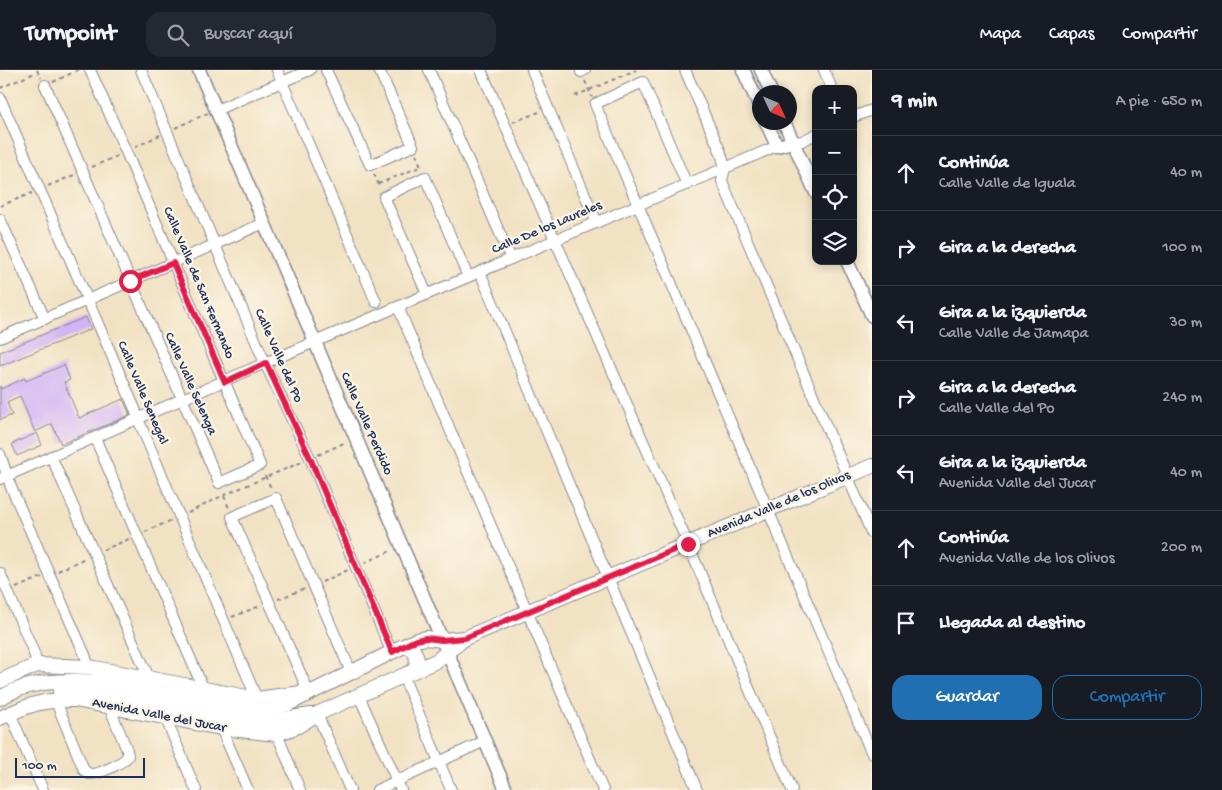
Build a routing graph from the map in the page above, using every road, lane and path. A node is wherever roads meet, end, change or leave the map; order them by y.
1 (78, 70) edge
2 (90, 70) edge
3 (142, 70) edge
4 (199, 70) edge
5 (277, 70) edge
6 (310, 70) edge
7 (326, 70) edge
8 (379, 70) edge
9 (429, 70) edge
10 (481, 70) edge
11 (532, 70) edge
12 (636, 70) edge
13 (686, 70) edge
14 (744, 70) edge
15 (761, 70) edge
16 (824, 70) edge
17 (582, 71) edge
18 (37, 72) dead end
19 (282, 83) junction
20 (45, 85) joint
21 (768, 85) edge
22 (830, 85) edge
23 (0, 88) edge
24 (752, 88) edge
25 (589, 90) junction
26 (575, 96) dead end
27 (0, 98) edge
28 (595, 104) junction
29 (548, 108) junction
30 (216, 110) junction
31 (872, 110) edge
32 (857, 116) edge
33 (505, 125) junction
34 (769, 130) edge
35 (787, 130) edge
36 (168, 131) junction
37 (812, 136) edge
38 (792, 142) junction
39 (412, 146) junction
40 (776, 146) junction
41 (127, 151) junction
42 (370, 165) junction
43 (422, 166) junction
44 (725, 168) junction
45 (82, 172) junction
46 (426, 177) junction
47 (378, 184) junction
48 (812, 184) edge
49 (687, 185) junction
50 (40, 190) junction
51 (384, 197) junction
52 (638, 205) junction
53 (0, 206) edge
54 (0, 219) edge
55 (597, 223) junction
56 (264, 224) junction
57 (556, 240) junction
58 (216, 244) junction
59 (511, 259) junction
60 (173, 263) junction
61 (849, 265) edge
62 (480, 272) junction
63 (468, 277) junction
64 (130, 281) junction
65 (426, 294) junction
66 (87, 300) junction
67 (376, 302) dead end
68 (398, 307) junction
69 (872, 316) edge
70 (45, 319) junction
71 (1, 336) edge
72 (314, 343) junction
73 (266, 363) junction
74 (225, 382) junction
75 (182, 400) junction
76 (138, 419) junction
77 (95, 438) junction
78 (0, 454) edge
79 (51, 456) junction
80 (260, 465) junction
81 (872, 466) edge
82 (847, 476) junction
83 (4, 477) edge
84 (219, 483) junction
85 (276, 498) junction
86 (768, 510) junction
87 (232, 517) junction
88 (872, 534) edge
89 (688, 544) junction
90 (0, 573) edge
91 (608, 577) junction
92 (526, 612) junction
93 (445, 646) junction
94 (396, 649) junction
95 (37, 665) junction
96 (89, 667) junction
97 (350, 672) junction
98 (409, 673) junction
99 (150, 680) junction
100 (0, 681) edge
101 (204, 690) junction
102 (309, 693) junction
103 (359, 696) junction
104 (0, 698) edge
105 (55, 699) junction
106 (256, 699) junction
107 (181, 702) junction
108 (108, 706) junction
109 (3, 714) edge
110 (318, 714) junction
111 (165, 717) junction
112 (221, 728) junction
113 (277, 734) junction
114 (485, 741) junction
115 (872, 754) edge
116 (439, 762) junction
117 (399, 786) edge
118 (43, 790) edge
119 (196, 790) edge
120 (248, 790) edge
121 (300, 790) edge
122 (350, 790) edge
123 (377, 790) edge
124 (451, 790) edge
125 (506, 790) edge
126 (603, 790) edge
127 (697, 790) edge
128 (792, 790) edge

1 - 20 path
2 - 41 street, Calle Valle de San Fernando
3 - 36 street, Calle Valle del Po
4 - 30 street, Calle Valle Perdido
5 - 19 street
6 - 19 street
7 - 42 street
8 - 39 street
9 - 59 street
10 - 33 street
11 - 29 street
12 - 25 path
13 - 44 street
14 - 24 street
15 - 21 street
16 - 22 street
17 - 25 path
18 - 23 path
19 - 30 street
19 - 67 street
20 - 45 street, Calle Valle Selenga
25 - 26 path
25 - 28 path
27 - 50 street, Calle Valle Senegal
28 - 49 street
28 - 52 street
29 - 33 path
29 - 55 street
30 - 36 path
30 - 56 street, Calle Valle Perdido
31 - 32 street
33 - 57 street
34 - 40 street
35 - 38 street
36 - 41 path
36 - 58 street, Calle Valle del Po
37 - 38 street
38 - 40 street, Calle De los Laureles
38 - 48 street
39 - 42 street
39 - 43 path
40 - 44 street, Calle De los Laureles
41 - 45 path
41 - 60 street, Calle Valle de San Fernando
42 - 47 path
43 - 46 path
43 - 47 path
44 - 49 street, Calle De los Laureles
44 - 82 street
45 - 50 path
45 - 64 street, Calle Valle Selenga
46 - 51 street
46 - 63 street
47 - 51 path
49 - 52 street, Calle De los Laureles
50 - 53 path
50 - 66 street, Calle Valle Senegal
51 - 65 street
52 - 55 street, Calle De los Laureles
52 - 86 street
54 - 70 street
55 - 57 street, Calle De los Laureles
56 - 58 street
56 - 72 street, Calle Valle Perdido
57 - 59 street, Calle De los Laureles
57 - 89 street
58 - 60 street
58 - 73 street, Calle Valle del Po
59 - 62 street, Calle De los Laureles
60 - 64 street
60 - 74 street, Calle Valle de San Fernando
61 - 69 street
62 - 63 street, Calle De los Laureles
62 - 91 street
63 - 65 street, Calle De los Laureles
64 - 66 street
64 - 75 street, Calle Valle Selenga
65 - 68 street, Calle De los Laureles
66 - 70 street
66 - 76 street, Calle Valle Senegal
68 - 72 street, Calle De los Laureles
68 - 92 street
70 - 71 street
72 - 73 street, Calle De los Laureles
72 - 93 street, Calle Valle Perdido
73 - 74 street, Calle De los Laureles
73 - 94 street, Calle Valle del Po
74 - 75 street, Calle De los Laureles
74 - 80 street, Calle Valle de San Fernando
75 - 76 street, Calle De los Laureles
75 - 84 street, Calle Valle Selenga
76 - 77 street, Calle De los Laureles
76 - 106 street, Calle Valle Senegal
77 - 79 street, Calle De los Laureles
77 - 101 street
78 - 83 street
79 - 83 street, Calle De los Laureles
79 - 99 street
80 - 84 street
80 - 85 path
81 - 82 main road, Avenida Valle de los Olivos
82 - 86 main road, Avenida Valle de los Olivos
82 - 88 street
83 - 96 street
84 - 87 path
85 - 87 street
85 - 97 street
86 - 89 main road, Avenida Valle de los Olivos
86 - 115 street
87 - 102 street
89 - 91 main road, Avenida Valle de los Olivos
89 - 128 street
90 - 95 street
91 - 92 main road, Avenida Valle de los Olivos
91 - 127 street
92 - 93 main road, Avenida Valle de los Olivos
92 - 126 street
93 - 94 main road, Avenida Valle del Jucar
93 - 98 main road, Avenida Valle del Jucar
93 - 114 street, Calle Valle Perdido
94 - 97 main road, Avenida Valle del Jucar
94 - 98 main road
95 - 96 main road, Avenida Valle del Jucar
95 - 100 main road, Avenida Valle del Jucar
96 - 99 main road, Avenida Valle del Jucar
97 - 102 main road, Avenida Valle del Jucar
98 - 103 main road, Avenida Valle del Jucar
98 - 116 street
99 - 101 main road, Avenida Valle del Jucar
101 - 106 main road, Avenida Valle del Jucar
102 - 106 main road, Avenida Valle del Jucar
102 - 107 main road, Avenida Valle del Jucar
103 - 110 main road, Avenida Valle del Jucar
103 - 117 street
104 - 107 main road, Avenida Valle del Jucar
105 - 108 main road, Avenida Valle del Jucar
105 - 108 street
105 - 109 main road, Avenida Valle del Jucar
107 - 109 main road, Avenida Valle del Jucar
107 - 110 main road, Avenida Valle del Jucar
108 - 111 main road, Avenida Valle del Jucar
109 - 118 street
110 - 113 main road, Avenida Valle del Jucar
110 - 122 street
111 - 112 main road, Avenida Valle del Jucar
111 - 119 street
112 - 113 main road, Avenida Valle del Jucar
112 - 120 street
113 - 121 street
114 - 116 street
114 - 125 street, Calle Valle Perdido
116 - 117 street
116 - 124 street
117 - 123 street

